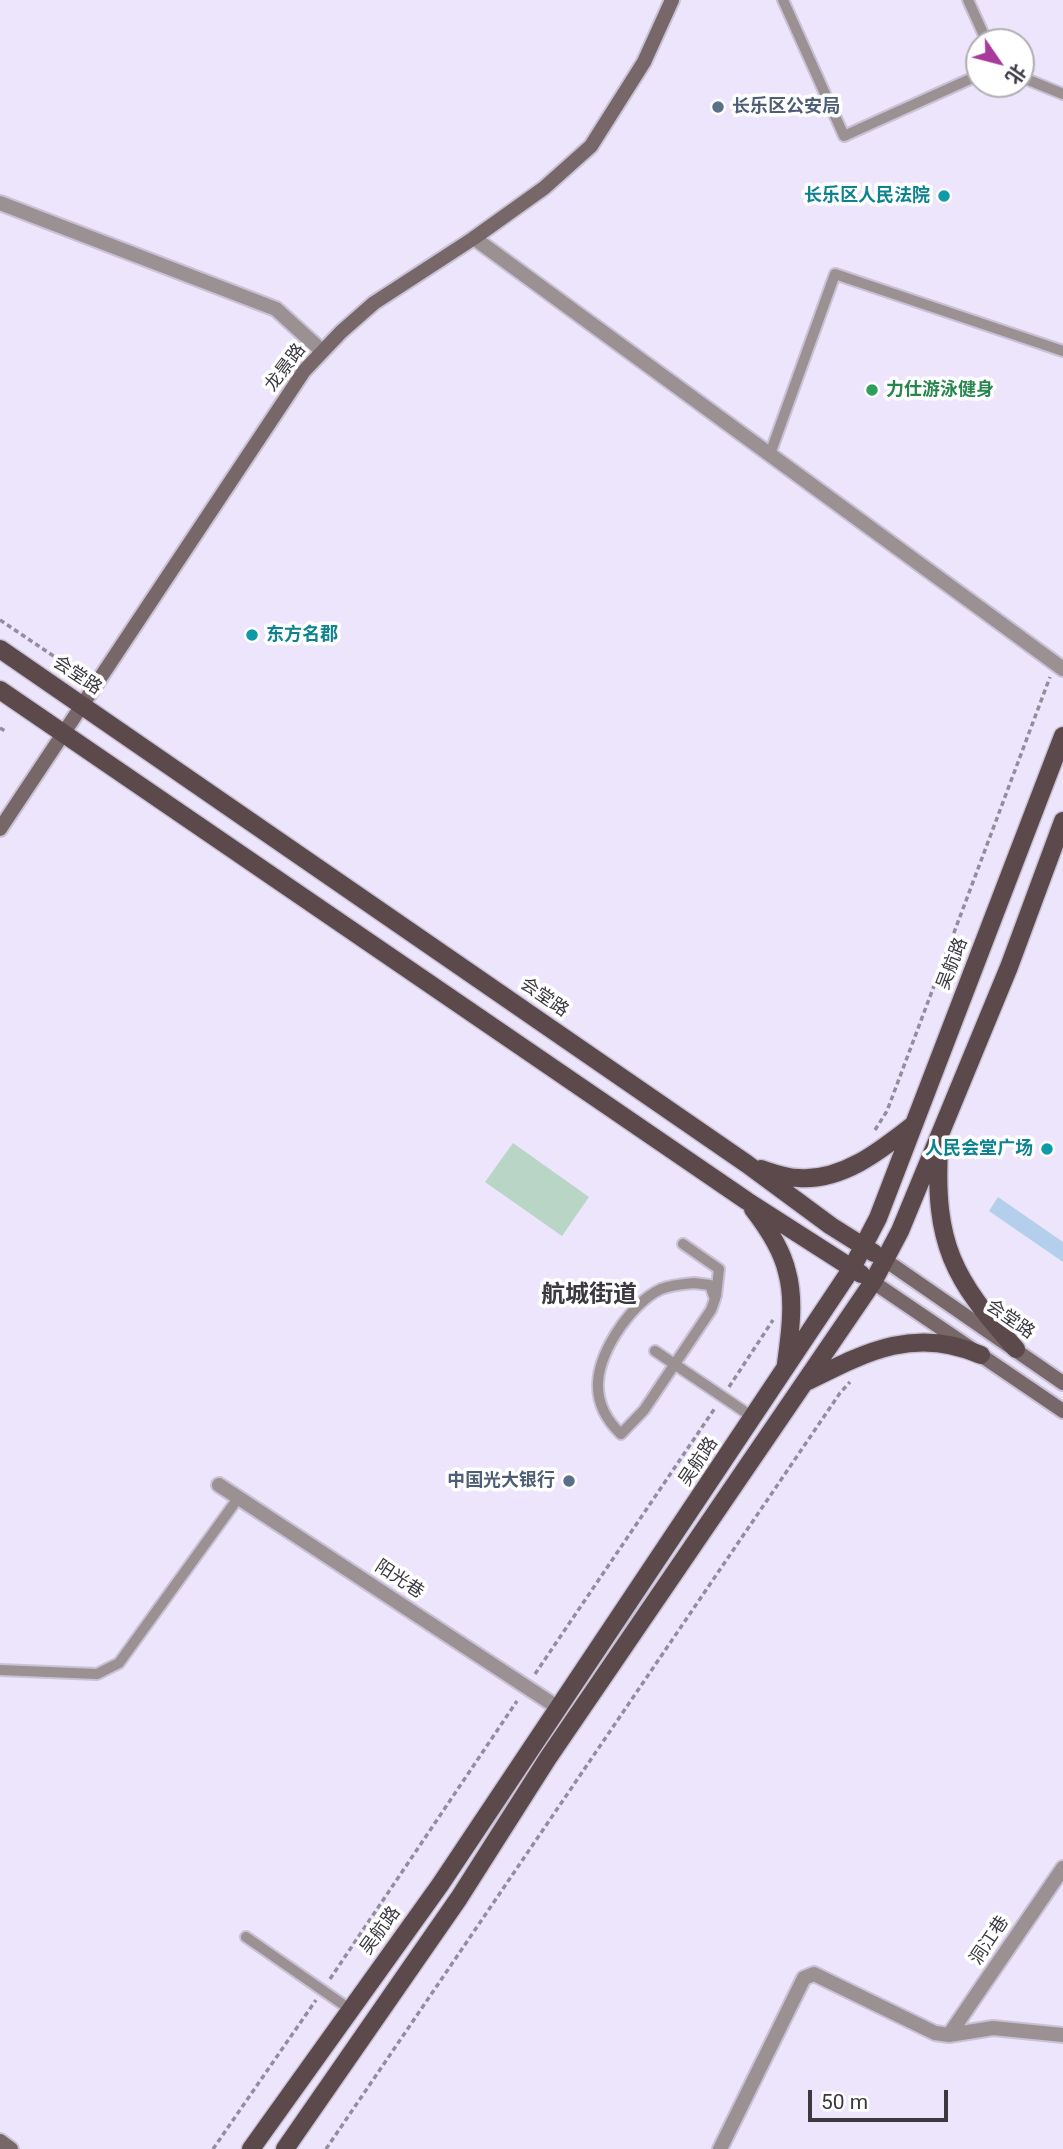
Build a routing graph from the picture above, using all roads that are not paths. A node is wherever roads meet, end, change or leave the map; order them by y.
1 (672, 0) edge
2 (783, 0) edge
3 (968, 0) edge
4 (981, 28) edge
5 (965, 81) edge
6 (1035, 82) edge
7 (1063, 94) edge
8 (0, 203) edge
9 (474, 238) junction
10 (322, 351) junction
11 (1063, 351) edge
12 (771, 454) junction
13 (0, 649) edge
14 (1059, 666) edge
15 (0, 690) edge
16 (82, 706) junction
17 (64, 734) junction
18 (1063, 736) edge
19 (1063, 821) edge
20 (0, 829) edge
21 (914, 1125) junction
22 (939, 1136) junction
23 (747, 1164) junction
24 (747, 1201) junction
25 (683, 1244) dead end
26 (864, 1246) junction
27 (885, 1260) junction
28 (852, 1268) junction
29 (873, 1282) junction
30 (715, 1299) junction
31 (1016, 1349) junction
32 (655, 1351) dead end
33 (981, 1355) junction
34 (674, 1364) junction
35 (785, 1372) junction
36 (804, 1383) junction
37 (1063, 1383) edge
38 (1063, 1411) edge
39 (754, 1418) junction
40 (219, 1485) dead end
41 (239, 1497) junction
42 (0, 1670) edge
43 (557, 1707) junction
44 (1063, 1868) edge
45 (246, 1937) dead end
46 (351, 2010) junction
47 (949, 2035) junction
48 (1063, 2035) edge
49 (0, 2141) edge
50 (11, 2149) edge
51 (251, 2149) edge
52 (285, 2149) edge
53 (720, 2149) edge

1 - 9 street, 龙景路
2 - 5 lane
3 - 4 lane
6 - 7 lane
8 - 10 street
9 - 10 street, 龙景路
9 - 12 street
10 - 16 street, 龙景路
11 - 12 lane
12 - 14 street
13 - 16 main road, 会堂路
15 - 17 main road
16 - 17 street, 龙景路
16 - 23 main road, 会堂路
17 - 20 street, 龙景路
17 - 24 main road
18 - 21 main road, 吴航路
19 - 22 main road
21 - 23 main road
21 - 26 main road, 吴航路
22 - 27 main road
22 - 31 main road
23 - 26 main road, 会堂路
24 - 28 main road
24 - 35 main road
25 - 30 lane
26 - 27 main road, 会堂路
26 - 28 main road, 吴航路
27 - 29 main road
27 - 31 street, 会堂路
28 - 29 main road
28 - 35 main road, 吴航路
29 - 33 street
29 - 36 main road
30 - 34 lane
30 - 34 lane
31 - 37 street, 会堂路
32 - 34 lane
33 - 36 main road
33 - 38 street
34 - 39 lane
35 - 39 main road, 吴航路
36 - 52 main road
39 - 43 main road, 吴航路
40 - 41 street, 阳光巷
41 - 42 lane
41 - 43 street, 阳光巷
43 - 46 main road, 吴航路
44 - 47 street, 洞江巷
45 - 46 lane
46 - 51 main road, 吴航路
47 - 48 street
47 - 53 street
49 - 50 street

